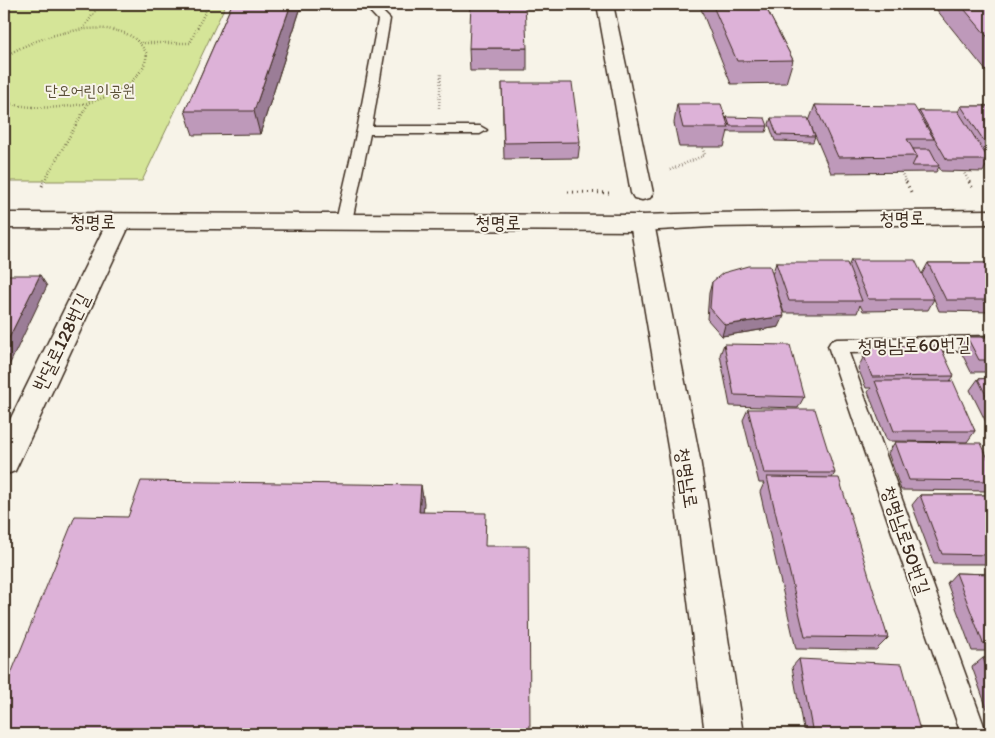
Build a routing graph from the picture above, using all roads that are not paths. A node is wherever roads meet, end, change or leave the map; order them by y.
1 (369, 4) edge
2 (605, 4) edge
3 (364, 130) junction
4 (480, 130) dead end
5 (642, 193) dead end
6 (991, 217) edge
7 (4, 221) edge
8 (344, 221) junction
9 (119, 222) junction
10 (642, 223) junction
11 (991, 343) edge
12 (837, 346) joint
13 (4, 462) edge
14 (724, 734) edge
15 (974, 734) edge

1 - 3 lane
2 - 5 street
3 - 4 lane
3 - 8 lane
6 - 10 street, 청명로
7 - 9 street, 청명로
8 - 9 street, 청명로
8 - 10 street, 청명로
9 - 13 street, 반달로128번길
10 - 14 street, 청명남로
11 - 12 lane, 청명남로60번길
12 - 15 lane, 청명남로50번길

